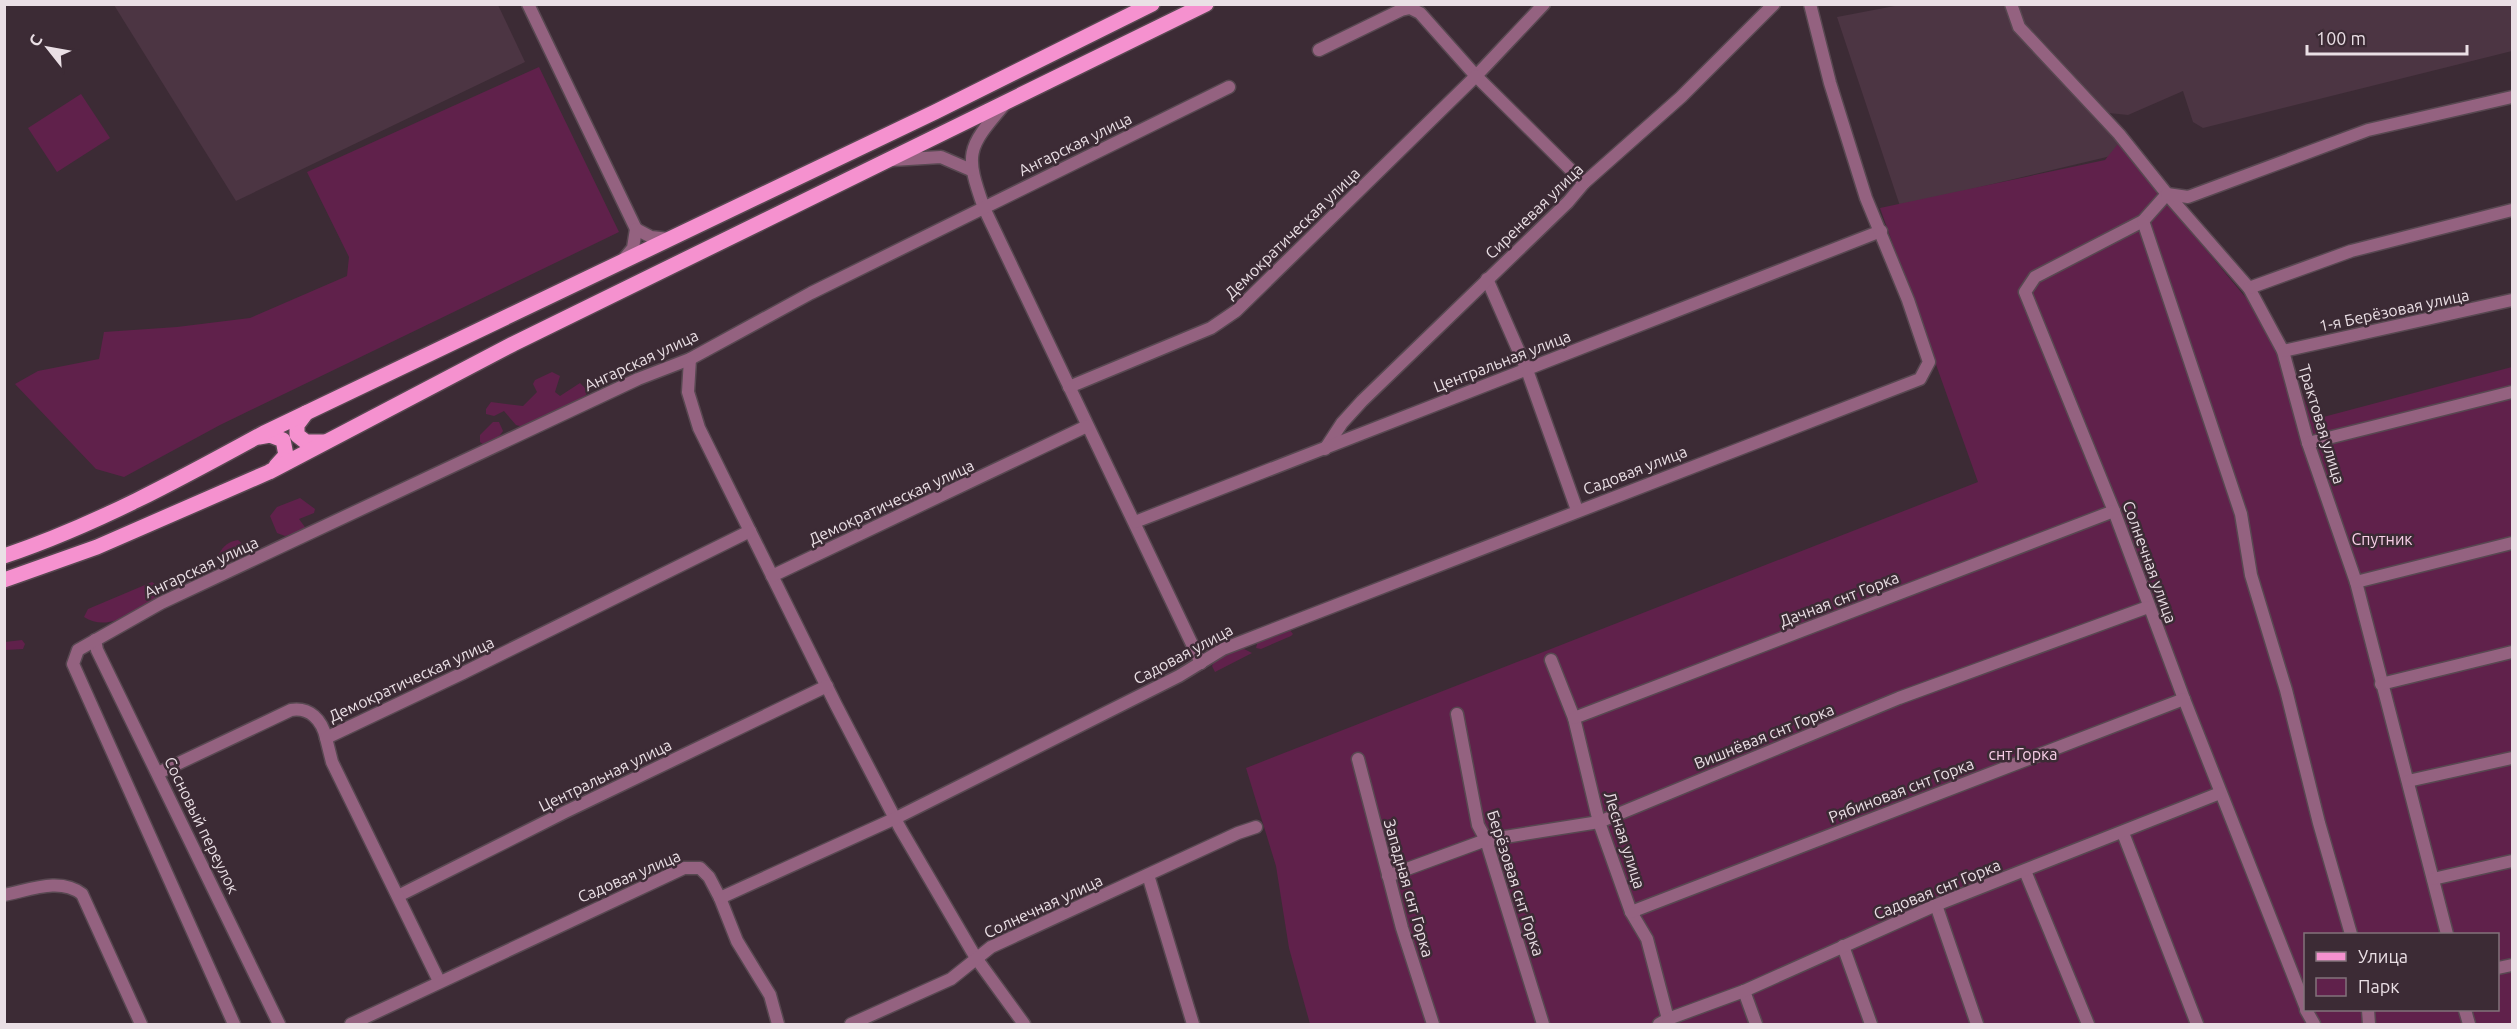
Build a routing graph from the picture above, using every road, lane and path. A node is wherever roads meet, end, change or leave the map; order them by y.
1 (528, 4) edge
2 (1152, 4) edge
3 (1206, 4) edge
4 (1544, 4) edge
5 (1774, 4) edge
6 (1810, 4) edge
7 (2011, 4) edge
8 (1318, 50) dead end
9 (1476, 76) junction
10 (1229, 87) dead end
11 (2512, 97) edge
12 (1004, 104) junction
13 (892, 160) junction
14 (971, 170) junction
15 (1584, 183) junction
16 (2167, 194) junction
17 (984, 208) junction
18 (2512, 210) edge
19 (2143, 221) junction
20 (636, 229) junction
21 (1881, 231) junction
22 (670, 239) junction
23 (619, 263) junction
24 (1487, 279) junction
25 (2249, 288) junction
26 (2512, 300) edge
27 (2283, 351) junction
28 (690, 358) junction
29 (1527, 370) junction
30 (1070, 387) junction
31 (2512, 392) edge
32 (308, 411) junction
33 (1088, 426) junction
34 (255, 438) junction
35 (333, 440) junction
36 (2308, 443) junction
37 (1324, 449) junction
38 (269, 472) junction
39 (1577, 510) junction
40 (2114, 511) junction
41 (1135, 522) junction
42 (750, 531) junction
43 (2512, 543) edge
44 (4, 556) edge
45 (772, 576) junction
46 (4, 580) edge
47 (2356, 582) junction
48 (2148, 607) junction
49 (95, 640) junction
50 (2512, 652) edge
51 (1551, 660) dead end
52 (1201, 663) junction
53 (2380, 684) junction
54 (827, 686) junction
55 (2184, 699) junction
56 (1457, 714) dead end
57 (1574, 718) junction
58 (326, 738) junction
59 (2512, 758) edge
60 (1358, 759) dead end
61 (158, 773) junction
62 (2408, 781) junction
63 (2220, 794) junction
64 (896, 818) junction
65 (1599, 822) junction
66 (1256, 827) dead end
67 (2123, 833) junction
68 (1485, 840) junction
69 (2512, 861) edge
70 (2025, 871) junction
71 (1148, 875) junction
72 (1388, 876) junction
73 (2433, 879) junction
74 (4, 895) edge
75 (398, 896) junction
76 (720, 898) junction
77 (1936, 905) junction
78 (1631, 912) junction
79 (2351, 933) edge
80 (2447, 933) edge
81 (1843, 946) junction
82 (976, 958) junction
83 (439, 981) junction
84 (1744, 991) junction
85 (2304, 1004) edge
86 (1663, 1022) edge
87 (141, 1024) edge
88 (234, 1024) edge
89 (279, 1024) edge
90 (351, 1024) edge
91 (778, 1024) edge
92 (851, 1024) edge
93 (1024, 1024) edge
94 (1193, 1024) edge
95 (1433, 1024) edge
96 (1543, 1024) edge
97 (1756, 1024) edge
98 (1871, 1024) edge
99 (1977, 1024) edge
100 (2088, 1024) edge
101 (2197, 1024) edge

1 - 20 street
2 - 22 main road
3 - 12 main road
4 - 9 street, Демократическая улица
5 - 15 street, Сиреневая улица
6 - 21 street, Садовая улица
7 - 16 street, Трактовая улица
8 - 9 street
9 - 15 street
9 - 30 street, Демократическая улица
10 - 17 street, Ангарская улица
11 - 16 street
12 - 13 main road
12 - 14 street
13 - 14 street
13 - 35 main road
14 - 17 street
15 - 24 street, Сиреневая улица
16 - 19 street, Солнечная улица
16 - 25 street, Трактовая улица
17 - 28 street, Ангарская улица
17 - 30 street
18 - 25 street
19 - 40 street, Солнечная улица
19 - 79 street
20 - 22 street
20 - 23 street
21 - 29 street, Центральная улица
21 - 39 street, Садовая улица
22 - 23 main road
23 - 32 main road
24 - 29 street
24 - 37 street, Сиреневая улица
25 - 27 street, Трактовая улица
26 - 27 street, 1-я Берёзовая улица
27 - 36 street, Трактовая улица
28 - 42 street
28 - 49 street, Ангарская улица
29 - 37 street, Центральная улица
29 - 39 street
30 - 33 street
31 - 36 street
32 - 34 main road
32 - 35 main road
33 - 41 street
33 - 45 street, Демократическая улица
34 - 38 main road
34 - 44 main road
35 - 38 main road
36 - 47 street, Трактовая улица
37 - 41 street, Центральная улица
38 - 46 main road
39 - 52 street, Садовая улица
40 - 48 street, Солнечная улица
40 - 57 street, Дачная снт Горка
41 - 52 street
42 - 45 street
42 - 58 street, Демократическая улица
43 - 47 street
45 - 54 street
47 - 53 street, Трактовая улица
48 - 55 street, Солнечная улица
48 - 65 street, Вишнёвая снт Горка
49 - 61 street, Сосновый переулок
49 - 88 street, Ангарская улица
50 - 53 street
51 - 57 street, Лесная улица
52 - 64 street, Садовая улица
53 - 62 street, Трактовая улица
54 - 64 street
54 - 75 street, Центральная улица
55 - 63 street, Солнечная улица
55 - 78 street, Рябиновая снт Горка
56 - 68 street, Берёзовая снт Горка
57 - 65 street, Лесная улица
58 - 61 street
58 - 75 street, Демократическая улица
59 - 62 street
60 - 72 street, Западная снт Горка
61 - 89 street, Сосновый переулок
62 - 73 street, Трактовая улица
63 - 67 street, Садовая снт Горка
63 - 85 street, Солнечная улица
64 - 76 street, Садовая улица
64 - 82 street
65 - 68 street, Вишнёвая снт Горка
65 - 78 street, Лесная улица
66 - 71 street, Солнечная улица
67 - 70 street, Садовая снт Горка
67 - 101 street
68 - 72 street, Вишнёвая снт Горка
68 - 96 street, Берёзовая снт Горка
69 - 73 street
70 - 77 street, Садовая снт Горка
70 - 100 street
71 - 82 street, Солнечная улица
71 - 94 street
72 - 95 street, Западная снт Горка
73 - 80 street, Трактовая улица
74 - 87 street
75 - 83 street, Демократическая улица
76 - 83 street, Садовая улица
76 - 91 street
77 - 81 street, Садовая снт Горка
77 - 99 street
78 - 86 street, Лесная улица
81 - 84 street, Садовая снт Горка
81 - 98 street
82 - 92 street, Солнечная улица
82 - 93 street
83 - 90 street, Садовая улица
84 - 86 street, Садовая снт Горка
84 - 97 street

